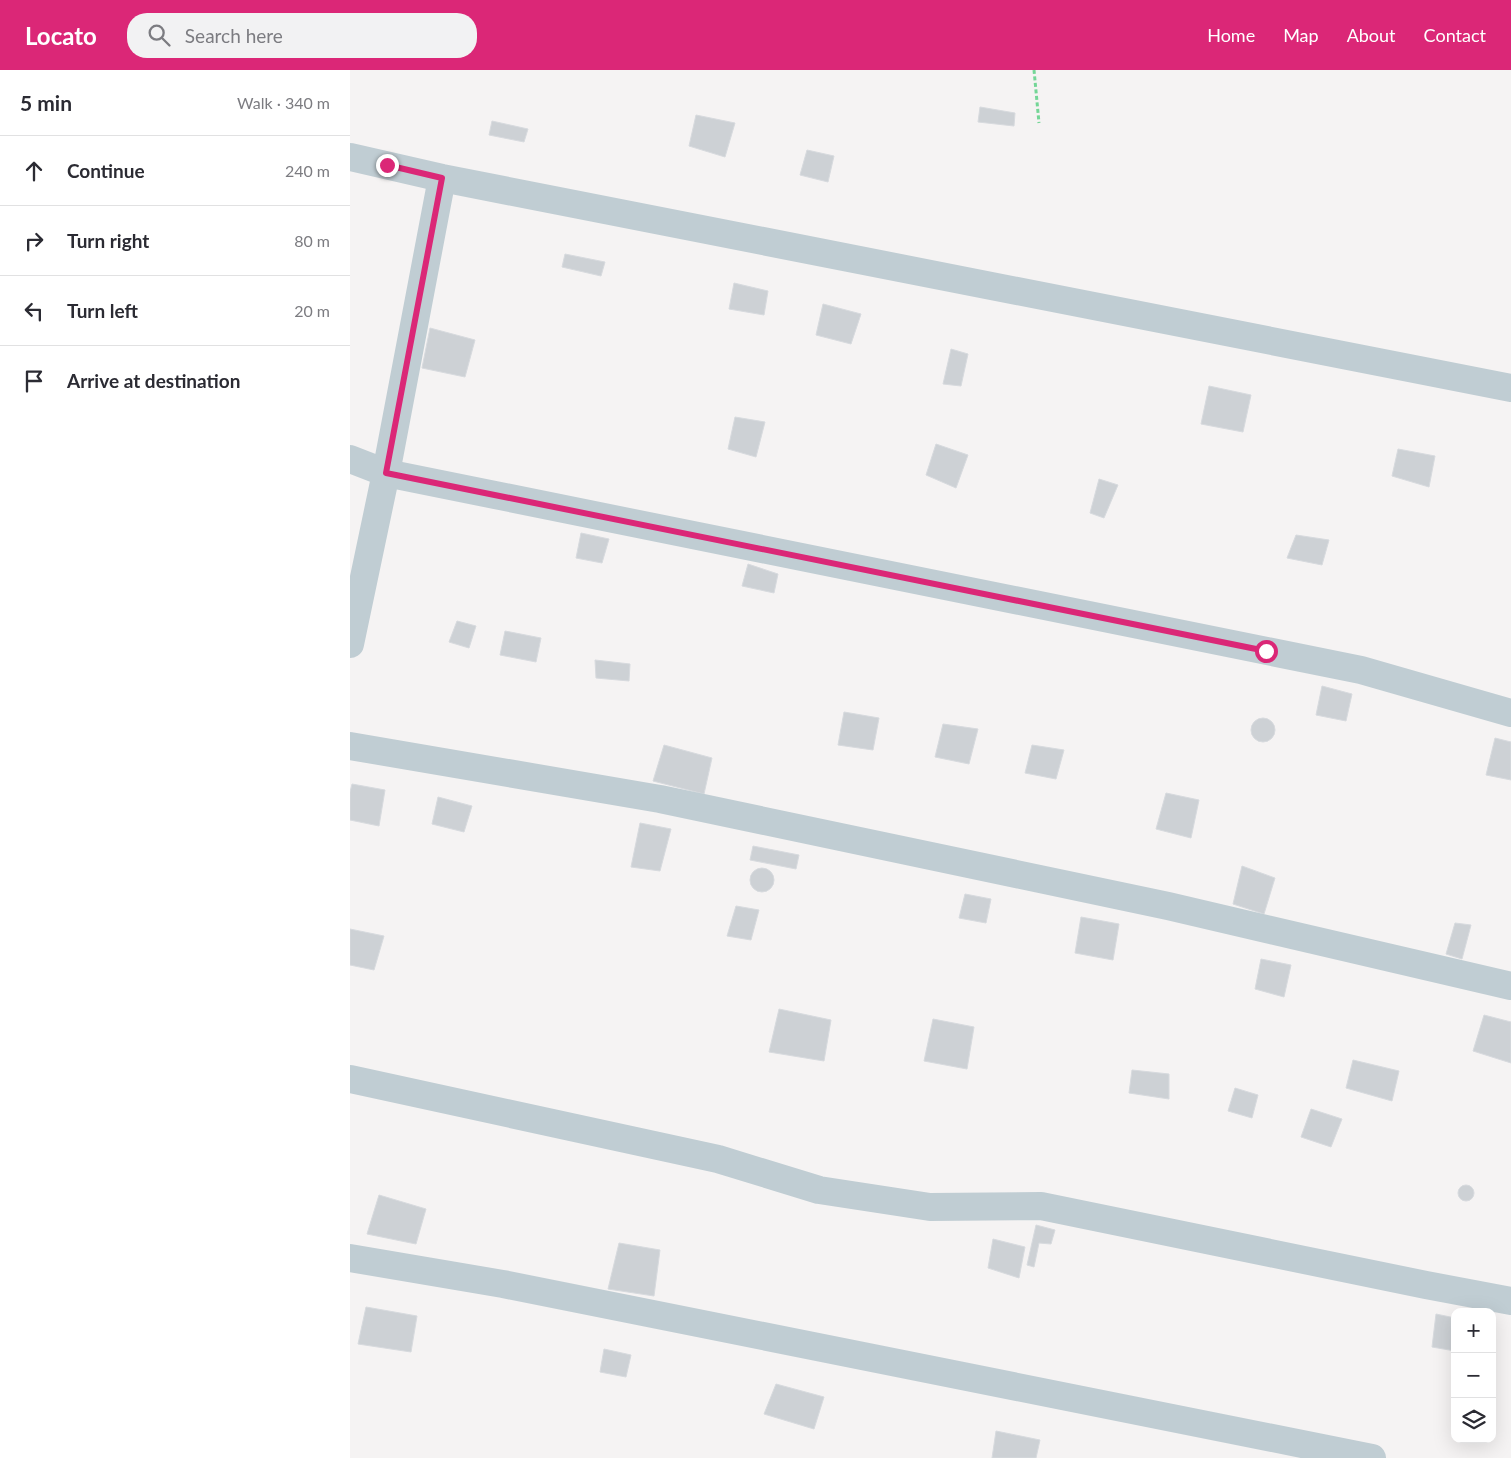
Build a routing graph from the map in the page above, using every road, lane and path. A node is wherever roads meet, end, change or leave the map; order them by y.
1 (1034, 70) edge
2 (1039, 123) dead end
3 (350, 157) edge
4 (442, 178) junction
5 (1511, 388) edge
6 (350, 459) edge
7 (386, 473) junction
8 (350, 644) edge
9 (1511, 713) edge
10 (350, 746) edge
11 (1511, 986) edge
12 (350, 1079) edge
13 (350, 1258) edge
14 (1511, 1301) edge
15 (1372, 1458) edge

1 - 2 path
3 - 4 street
4 - 5 street
4 - 7 street
6 - 7 street
7 - 8 street
7 - 9 street
10 - 11 street
12 - 14 street
13 - 15 street

